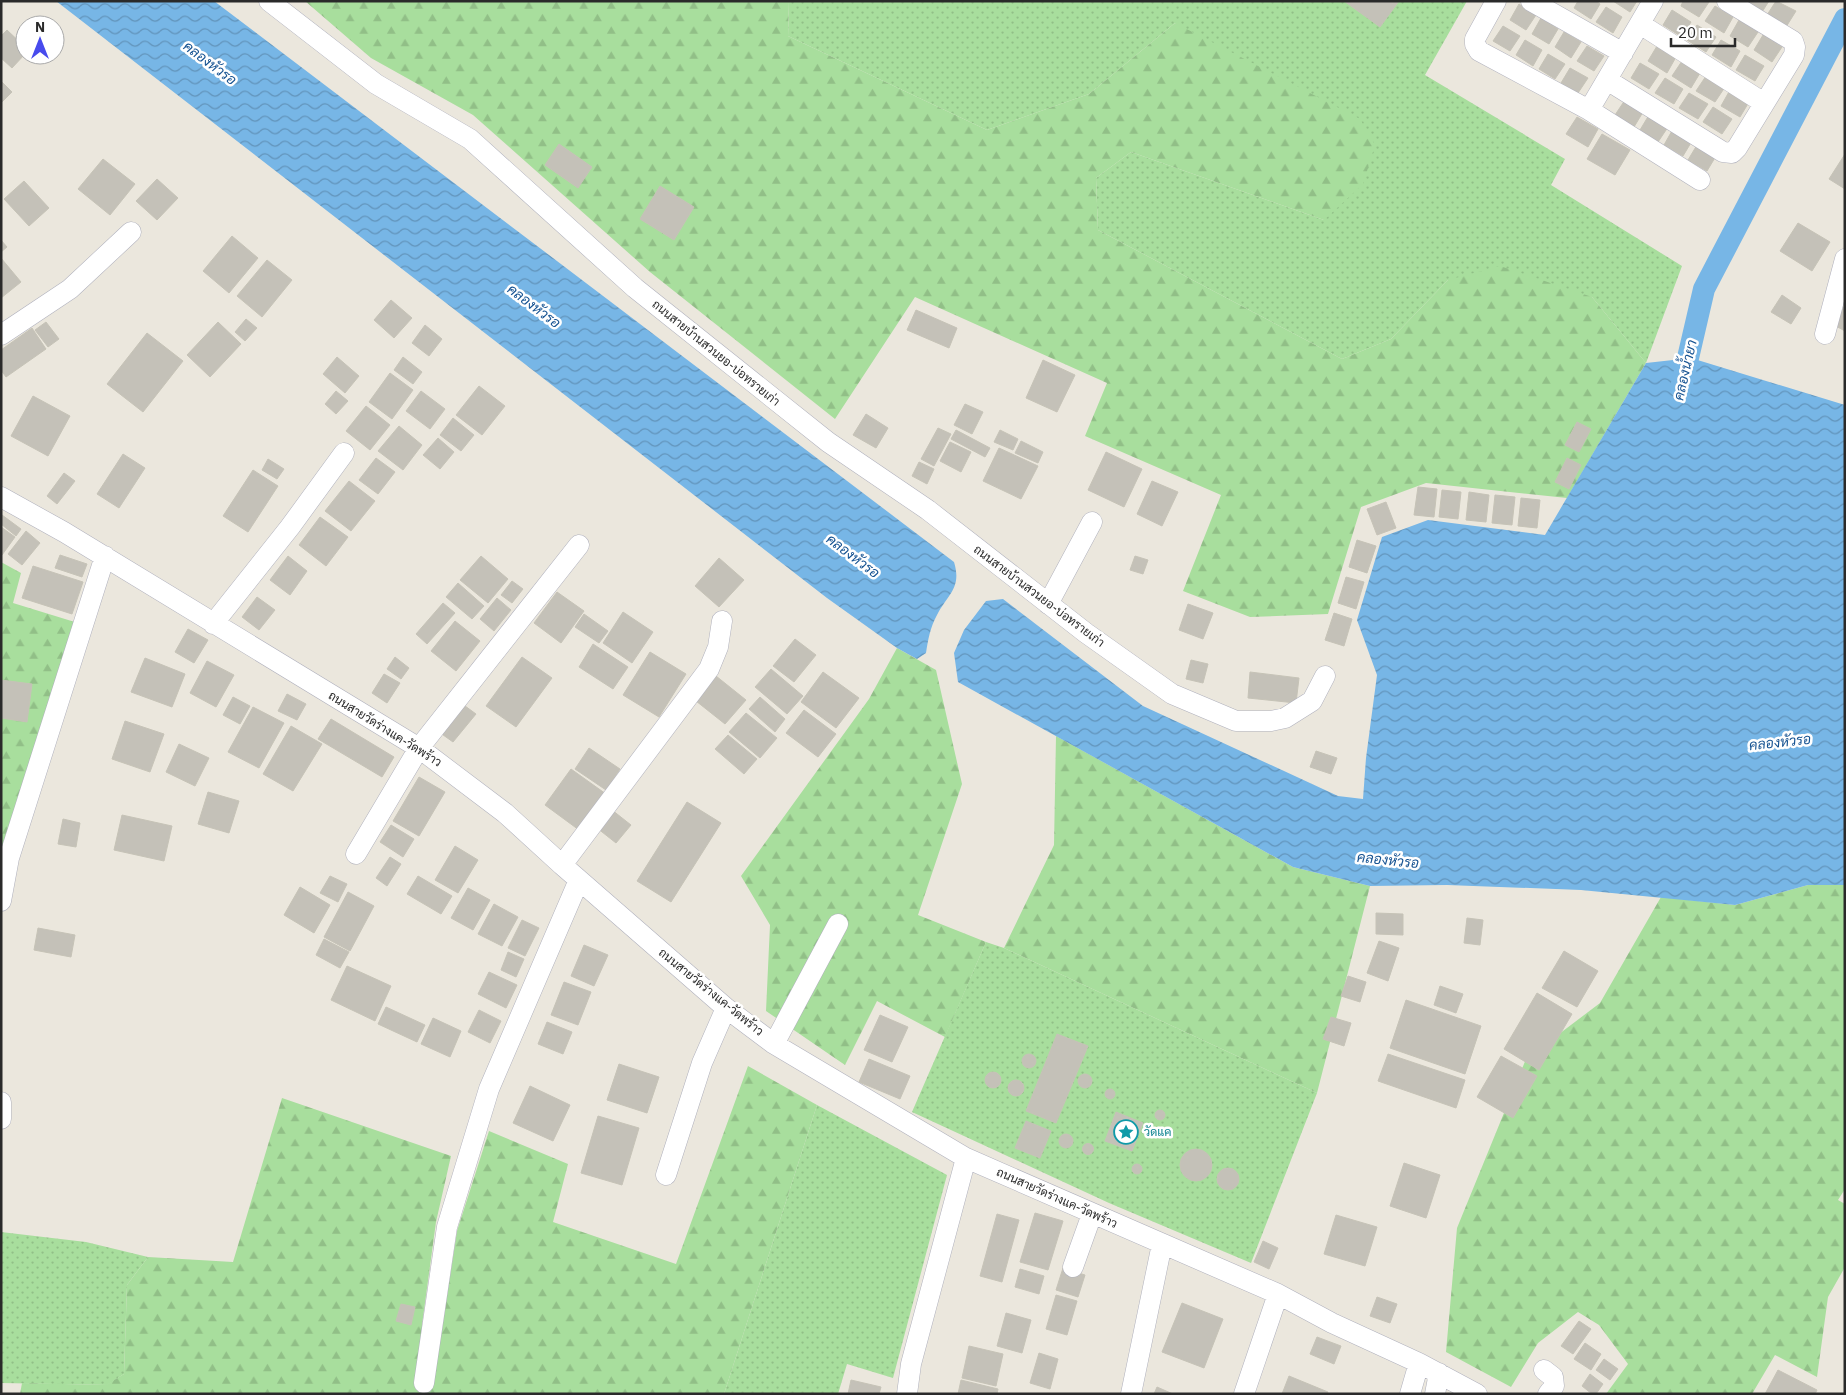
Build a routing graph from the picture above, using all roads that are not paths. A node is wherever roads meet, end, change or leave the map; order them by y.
1 (269, 1) edge
2 (1496, 1) edge
3 (1531, 1) edge
4 (1654, 1) edge
5 (1727, 1) edge
6 (1640, 24) junction
7 (1623, 53) junction
8 (1607, 80) junction
9 (1764, 103) junction
10 (1589, 110) junction
11 (1700, 180) dead end
12 (130, 232) dead end
13 (1845, 259) edge
14 (1825, 334) dead end
15 (1, 335) edge
16 (344, 453) dead end
17 (1, 498) edge
18 (1092, 522) dead end
19 (578, 545) dead end
20 (104, 556) junction
21 (1048, 604) junction
22 (722, 621) dead end
23 (213, 624) junction
24 (1325, 676) dead end
25 (419, 748) junction
26 (356, 854) dead end
27 (562, 865) junction
28 (579, 880) junction
29 (1, 901) edge
30 (838, 924) dead end
31 (726, 1008) junction
32 (774, 1044) junction
33 (1, 1102) edge
34 (1, 1119) edge
35 (966, 1158) junction
36 (666, 1175) dead end
37 (1092, 1214) junction
38 (1162, 1244) junction
39 (1074, 1267) dead end
40 (1278, 1294) junction
41 (1420, 1363) junction
42 (1544, 1370) dead end
43 (1439, 1373) junction
44 (424, 1383) dead end
45 (907, 1394) edge
46 (1131, 1394) edge
47 (1244, 1394) edge
48 (1410, 1394) edge
49 (1435, 1394) edge
50 (1477, 1394) edge
51 (1548, 1394) edge

1 - 21 street, ถนนสายบ้านสวนยอ-บ่อทรายเก่า
2 - 10 street
3 - 7 street
4 - 6 street
5 - 9 street
6 - 7 street
6 - 9 street
7 - 8 street
8 - 9 street
8 - 10 street
10 - 11 street
12 - 15 street
13 - 14 street
16 - 23 street
17 - 20 street, ถนนสายวัดร่างแค-วัดพร้าว
18 - 21 street
19 - 25 street
20 - 23 street, ถนนสายวัดร่างแค-วัดพร้าว
20 - 29 street
21 - 24 street, ถนนสายบ้านสวนยอ-บ่อทรายเก่า
22 - 27 street
23 - 25 street, ถนนสายวัดร่างแค-วัดพร้าว
25 - 26 street
25 - 27 street, ถนนสายวัดร่างแค-วัดพร้าว
27 - 28 street, ถนนสายวัดร่างแค-วัดพร้าว
28 - 31 street, ถนนสายวัดร่างแค-วัดพร้าว
28 - 44 street
30 - 32 street
31 - 32 street, ถนนสายวัดร่างแค-วัดพร้าว
31 - 36 street
32 - 35 street, ถนนสายวัดร่างแค-วัดพร้าว
33 - 34 street
35 - 37 street, ถนนสายวัดร่างแค-วัดพร้าว
35 - 45 street
37 - 38 street, ถนนสายวัดร่างแค-วัดพร้าว
37 - 39 street
38 - 40 street, ถนนสายวัดร่างแค-วัดพร้าว
38 - 46 street
40 - 41 street, ถนนสายวัดร่างแค-วัดพร้าว
40 - 47 street
41 - 43 street, ถนนสายวัดร่างแค-วัดพร้าว
41 - 48 street
42 - 51 street
43 - 49 street
43 - 50 street, ถนนสายวัดร่างแค-วัดพร้าว

